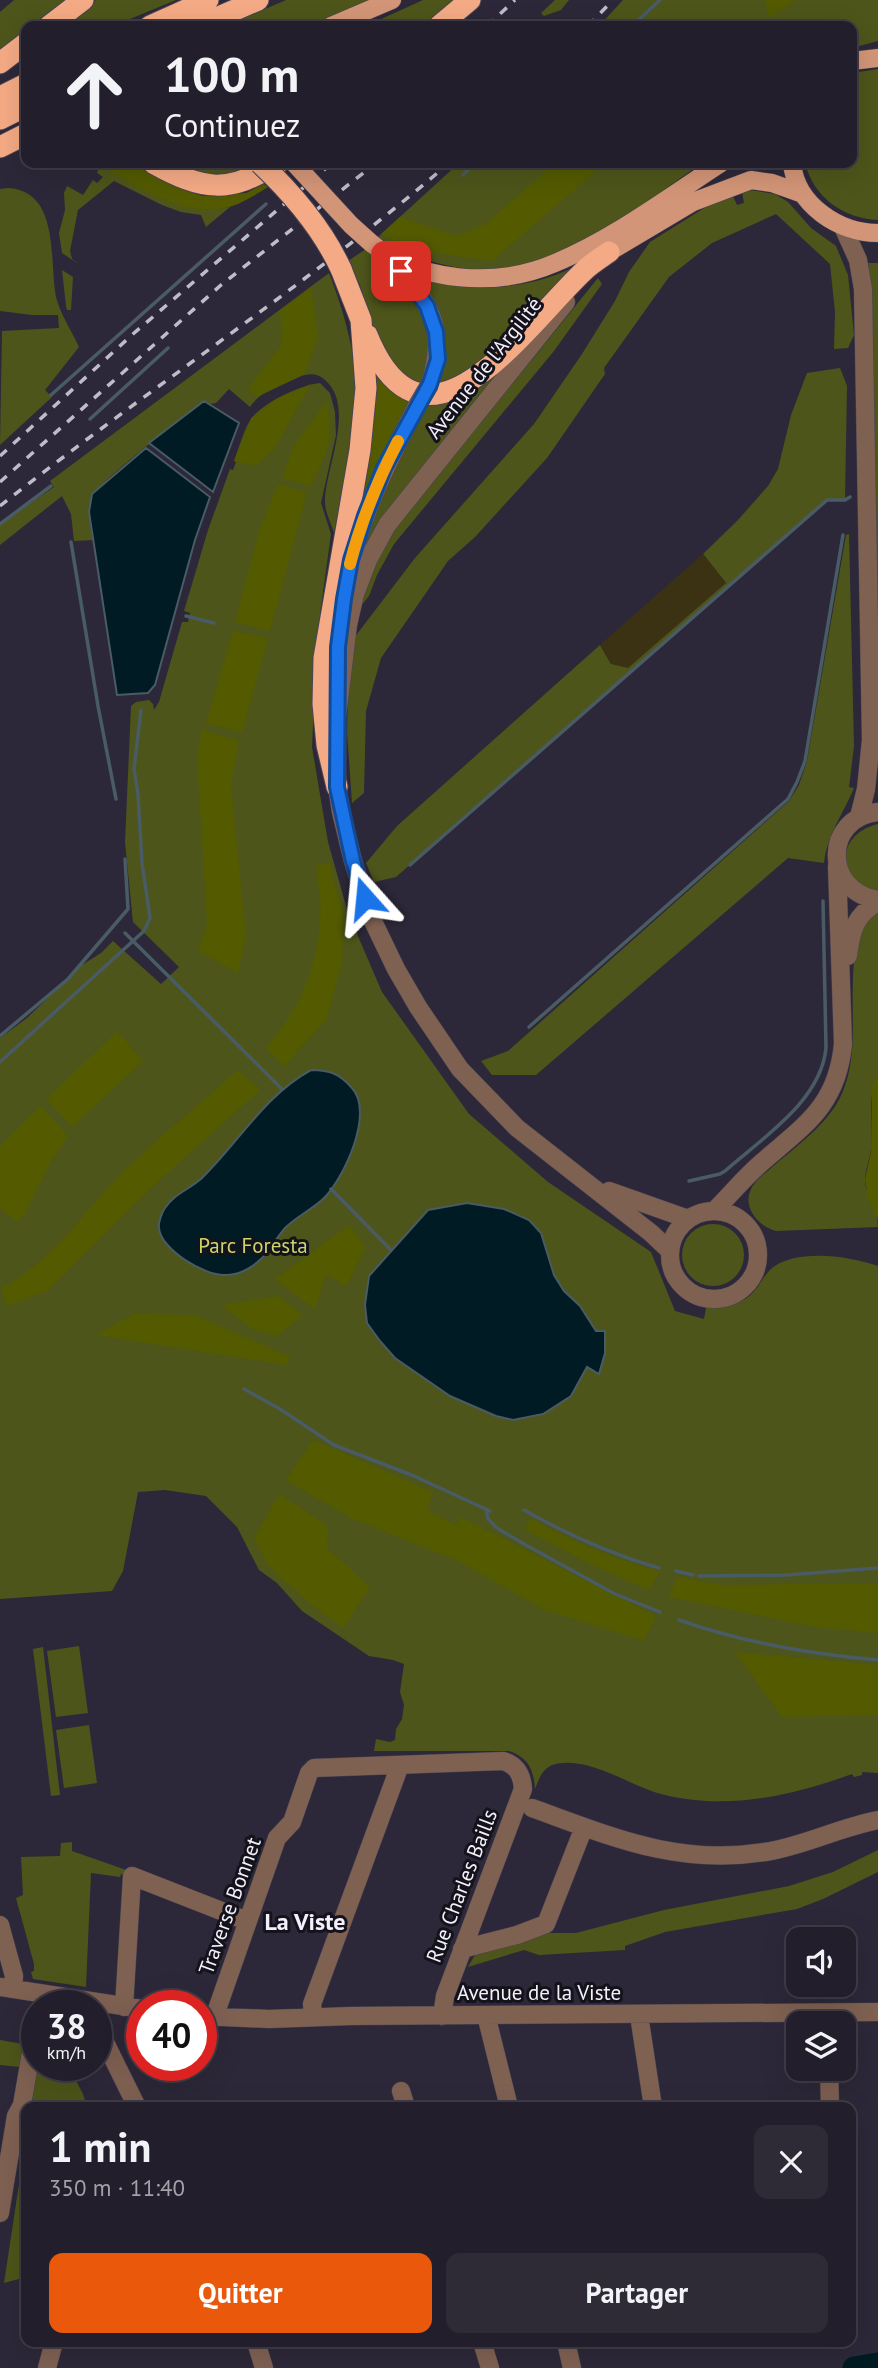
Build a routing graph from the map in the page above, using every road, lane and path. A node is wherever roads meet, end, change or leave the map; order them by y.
1 (83, 0) edge
2 (208, 0) edge
3 (258, 0) edge
4 (392, 0) edge
5 (470, 0) edge
6 (55, 21) edge
7 (160, 21) edge
8 (210, 21) edge
9 (343, 21) edge
10 (445, 21) edge
11 (21, 47) edge
12 (878, 58) edge
13 (857, 60) edge
14 (0, 63) edge
15 (21, 86) edge
16 (0, 97) edge
17 (21, 108) edge
18 (0, 119) edge
19 (21, 136) edge
20 (0, 147) edge
21 (21, 152) edge
22 (0, 162) edge
23 (163, 168) edge
24 (265, 168) edge
25 (270, 168) edge
26 (299, 168) edge
27 (713, 168) edge
28 (794, 168) edge
29 (803, 194) junction
30 (844, 228) junction
31 (878, 233) edge
32 (609, 251) junction
33 (390, 258) junction
34 (361, 320) junction
35 (337, 717) junction
36 (337, 787) junction
37 (878, 812) edge
38 (859, 817) junction
39 (837, 866) junction
40 (878, 901) edge
41 (842, 997) junction
42 (582, 1179) junction
43 (739, 1186) junction
44 (715, 1210) junction
45 (688, 1219) junction
46 (743, 1222) junction
47 (670, 1251) junction
48 (400, 1765) junction
49 (533, 1808) dead end
50 (878, 1820) edge
51 (584, 1827) junction
52 (247, 1921) junction
53 (0, 1925) edge
54 (462, 1949) junction
55 (7, 1988) edge
56 (133, 1990) edge
57 (217, 1995) edge
58 (878, 2012) edge
59 (486, 2015) junction
60 (639, 2015) junction
61 (856, 2015) edge
62 (442, 2016) junction
63 (217, 2017) edge
64 (313, 2017) junction
65 (786, 2017) edge
66 (112, 2056) edge
67 (26, 2081) edge
68 (829, 2081) edge
69 (23, 2102) edge
70 (135, 2102) edge
71 (508, 2102) edge
72 (652, 2102) edge
73 (830, 2102) edge
74 (21, 2107) edge
75 (0, 2213) edge
76 (53, 2347) edge
77 (258, 2347) edge
78 (484, 2347) edge
79 (567, 2347) edge
80 (47, 2368) edge
81 (264, 2368) edge
82 (491, 2368) edge
83 (572, 2368) edge

1 - 6 highway
2 - 7 highway
3 - 8 highway
4 - 9 main road
5 - 10 highway
11 - 14 highway
12 - 13 main road
15 - 16 highway
17 - 18 highway
19 - 20 highway
21 - 22 highway
23 - 25 highway
24 - 34 highway, bridge
26 - 33 main road, Avenue de l'Argilité, bridge
27 - 33 main road, Avenue de l'Argilité
28 - 29 main road
29 - 30 main road
29 - 32 main road, Avenue de l'Argilité
30 - 31 main road
30 - 38 street
32 - 34 highway
32 - 35 street, Avenue de l'Argilité
33 - 35 street, bridge
34 - 36 highway
35 - 36 street, Avenue de l'Argilité
36 - 42 street, Avenue de l'Argilité
37 - 38 street
38 - 39 street
39 - 40 street
39 - 41 street
40 - 41 street
41 - 43 street
42 - 45 street, Avenue de l'Argilité
42 - 47 street, Avenue de l'Argilité
43 - 44 street
43 - 46 street
44 - 45 street
44 - 46 street
45 - 47 street
46 - 47 street
48 - 52 street, Traverse Bonnet
48 - 54 street, Rue Charles Baills
48 - 64 street
49 - 51 street
50 - 51 street
51 - 54 street
52 - 56 street
52 - 57 street, Traverse Bonnet
53 - 55 street
54 - 62 street, Rue Charles Baills
58 - 61 street, Avenue de la Viste
59 - 60 street, Avenue de la Viste
59 - 62 street, Avenue de la Viste
59 - 71 street
60 - 65 street, Avenue de la Viste
60 - 72 street
62 - 64 street, Avenue de la Viste
63 - 64 street, Avenue de la Viste
66 - 70 street
67 - 69 street
68 - 73 street
74 - 75 street
76 - 80 street
77 - 81 street
78 - 82 street
79 - 83 street

